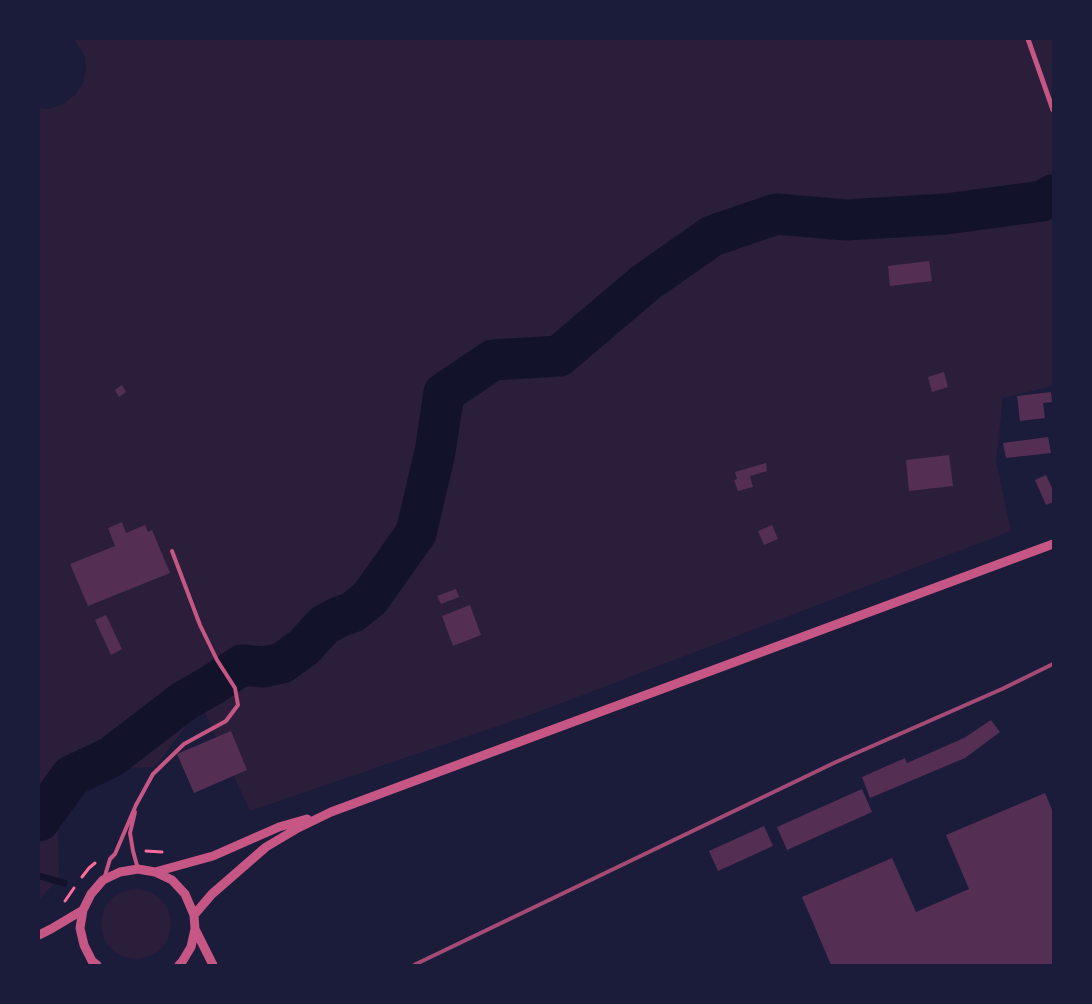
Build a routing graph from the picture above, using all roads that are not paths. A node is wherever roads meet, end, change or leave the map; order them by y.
1 (1028, 39) edge
2 (1053, 110) edge
3 (1053, 544) edge
4 (172, 551) dead end
5 (136, 805) junction
6 (331, 812) junction
7 (138, 869) junction
8 (155, 872) junction
9 (103, 880) junction
10 (83, 910) junction
11 (194, 915) junction
12 (195, 930) junction
13 (39, 935) edge
14 (97, 965) edge
15 (178, 965) edge
16 (213, 965) edge

1 - 2 street
3 - 6 street
4 - 5 lane
5 - 7 lane
5 - 9 lane
6 - 8 street
6 - 11 street
7 - 8 street
7 - 9 street
8 - 11 street
9 - 10 street
10 - 13 street
10 - 14 street
11 - 12 street
12 - 15 street
12 - 16 street

